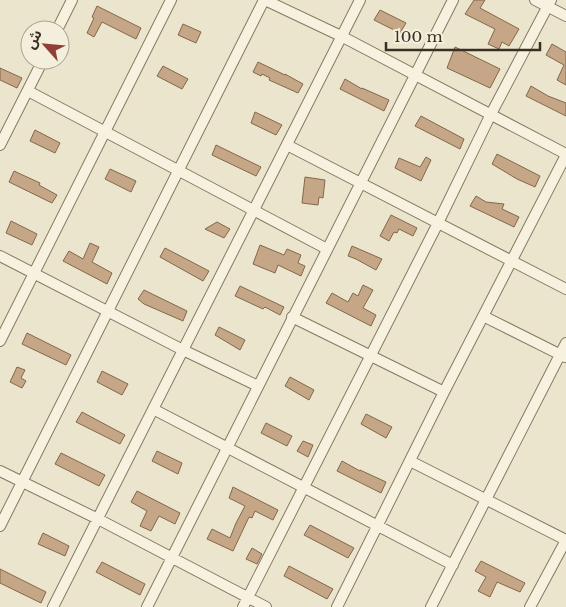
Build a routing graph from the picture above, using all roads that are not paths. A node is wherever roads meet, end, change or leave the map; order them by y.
1 (72, 0) edge
2 (171, 0) edge
3 (264, 0) edge
4 (360, 0) edge
5 (453, 0) edge
6 (535, 0) edge
7 (550, 3) edge
8 (566, 16) edge
9 (62, 20) edge
10 (341, 36) junction
11 (38, 70) edge
12 (415, 75) junction
13 (28, 91) junction
14 (491, 114) junction
15 (105, 132) junction
16 (0, 145) edge
17 (287, 145) junction
18 (566, 154) edge
19 (178, 170) junction
20 (360, 183) junction
21 (254, 210) junction
22 (438, 223) junction
23 (327, 249) junction
24 (0, 256) edge
25 (511, 260) junction
26 (34, 273) junction
27 (566, 289) edge
28 (108, 312) junction
29 (483, 316) junction
30 (292, 317) junction
31 (0, 341) edge
32 (566, 343) edge
33 (183, 350) junction
34 (371, 356) junction
35 (563, 356) edge
36 (258, 386) junction
37 (444, 392) junction
38 (153, 410) junction
39 (226, 448) junction
40 (410, 460) junction
41 (0, 471) edge
42 (22, 482) junction
43 (304, 488) junction
44 (486, 499) junction
45 (98, 519) junction
46 (0, 526) edge
47 (377, 526) junction
48 (172, 558) junction
49 (452, 565) junction
50 (245, 602) edge
51 (53, 607) edge
52 (147, 607) edge
53 (266, 607) edge
54 (337, 607) edge
55 (431, 607) edge
56 (530, 607) edge

1 - 9 street
2 - 15 street
3 - 10 street
3 - 19 street
4 - 10 street
5 - 12 street
6 - 7 street
7 - 8 street
7 - 14 street
10 - 12 street
10 - 17 street
11 - 13 street
12 - 14 street
12 - 20 street
13 - 15 street
13 - 16 street
14 - 18 street
14 - 22 street
15 - 19 street
15 - 26 street
17 - 20 street
17 - 21 street
18 - 25 street
19 - 21 street
19 - 28 street
20 - 22 street
20 - 23 street
21 - 23 street
21 - 33 street
22 - 25 street
22 - 34 street
23 - 30 street
24 - 26 street
25 - 27 street
25 - 29 street
26 - 28 street
26 - 31 street
28 - 33 street
28 - 42 street
29 - 35 street
29 - 37 street
30 - 34 street
30 - 36 street
32 - 35 street
33 - 36 street
33 - 38 street
34 - 37 street
34 - 43 street
35 - 44 street
36 - 39 street
37 - 40 street
38 - 39 street
38 - 45 street
39 - 43 street
39 - 48 street
40 - 44 street
40 - 47 street
41 - 42 street
42 - 45 street
42 - 46 street
43 - 47 street
43 - 50 street
44 - 49 street
44 - 56 street
45 - 48 street
45 - 51 street
47 - 49 street
47 - 54 street
48 - 50 street
48 - 52 street
49 - 55 street
50 - 53 street

